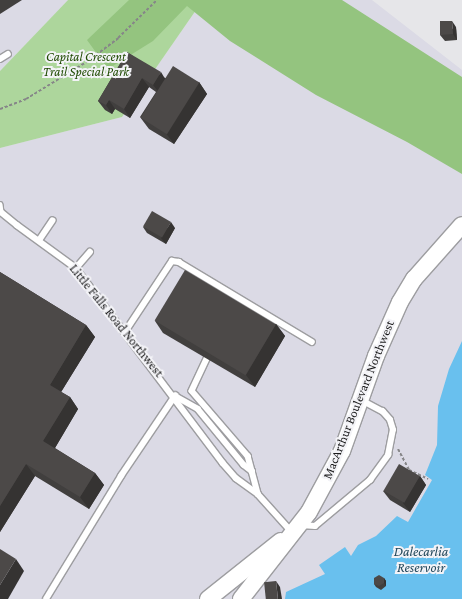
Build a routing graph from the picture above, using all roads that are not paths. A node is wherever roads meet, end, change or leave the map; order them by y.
1 (8, 54) dead end
2 (0, 59) edge
3 (0, 205) edge
4 (52, 221) dead end
5 (462, 225) edge
6 (40, 239) junction
7 (90, 252) dead end
8 (76, 268) junction
9 (125, 332) junction
10 (312, 342) dead end
11 (207, 358) edge
12 (175, 396) junction
13 (360, 400) junction
14 (252, 471) junction
15 (258, 494) junction
16 (293, 531) junction
17 (46, 599) edge
18 (208, 599) edge
19 (241, 599) edge

1 - 2 lane
3 - 6 lane, Little Falls Road Northwest
4 - 6 lane
5 - 13 main road, MacArthur Boulevard Northwest
6 - 8 lane, Little Falls Road Northwest
7 - 8 lane
8 - 9 lane, Little Falls Road Northwest
9 - 10 lane
9 - 12 lane, Little Falls Road Northwest
11 - 14 lane
12 - 14 lane
12 - 15 lane
12 - 17 lane
13 - 16 main road, MacArthur Boulevard Northwest
13 - 16 lane
14 - 15 lane
15 - 16 lane
16 - 18 main road, MacArthur Boulevard Northwest
16 - 19 main road, MacArthur Boulevard Northwest

